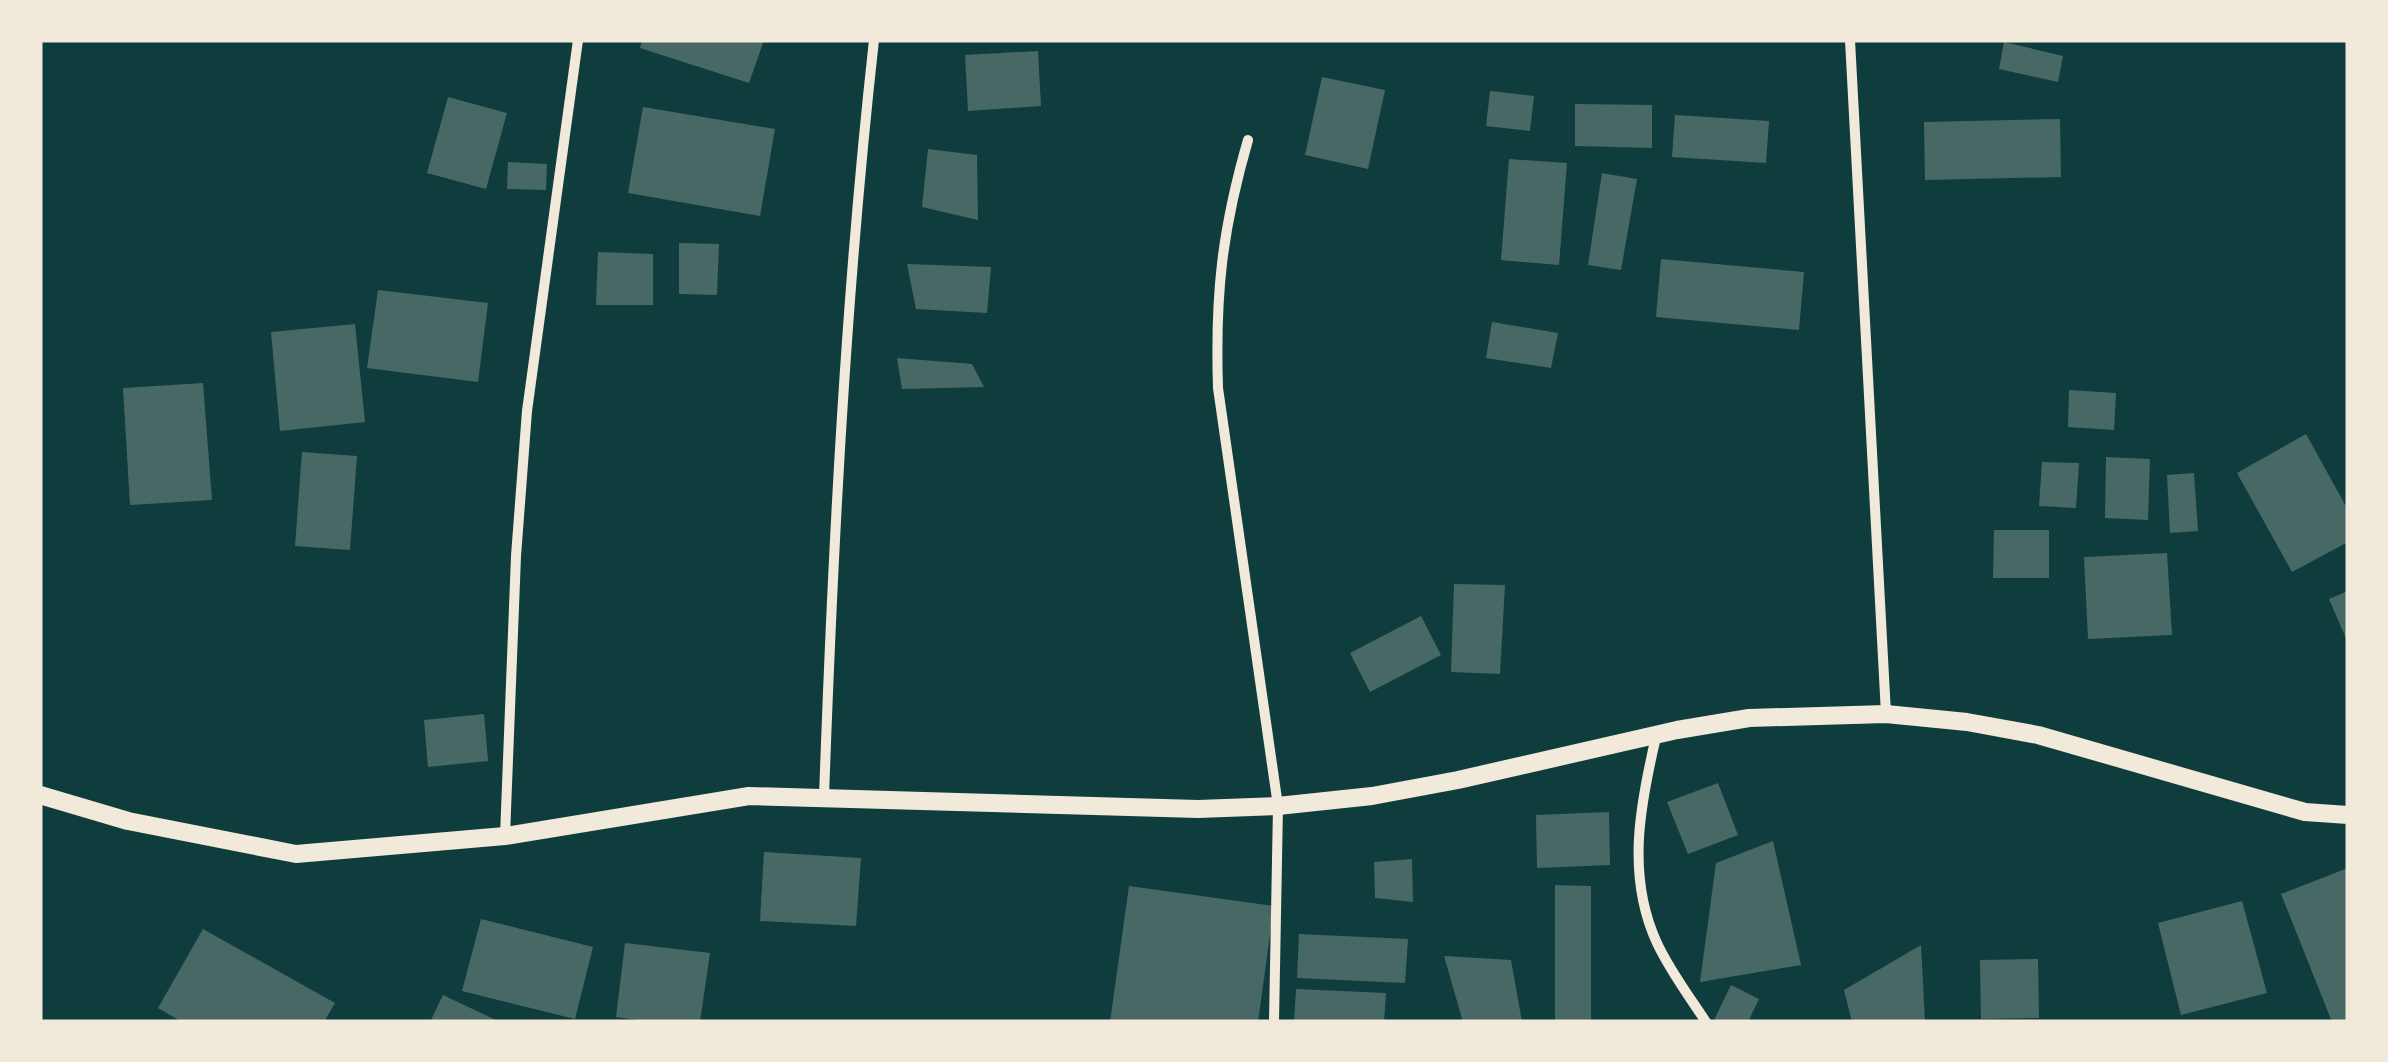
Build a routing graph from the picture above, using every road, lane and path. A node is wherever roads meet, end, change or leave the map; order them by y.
1 (578, 40) edge
2 (874, 40) edge
3 (1850, 40) edge
4 (1248, 140) dead end
5 (1886, 714) junction
6 (1656, 737) junction
7 (40, 795) edge
8 (824, 797) junction
9 (1278, 806) junction
10 (2348, 815) edge
11 (505, 836) junction
12 (1274, 1022) edge
13 (1706, 1022) edge

1 - 11 street
2 - 8 street
3 - 5 street
4 - 9 street
5 - 6 street
5 - 10 street
6 - 9 street
6 - 13 street
7 - 11 street
8 - 9 street
8 - 11 street
9 - 12 street

